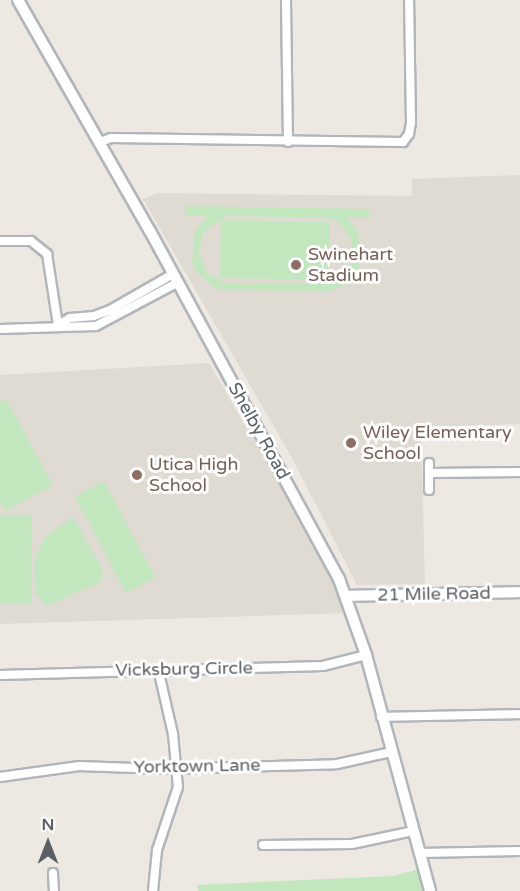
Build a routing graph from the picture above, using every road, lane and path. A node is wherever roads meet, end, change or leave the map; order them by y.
1 (18, 0) edge
2 (286, 0) edge
3 (409, 0) edge
4 (100, 142) junction
5 (288, 142) junction
6 (0, 241) edge
7 (175, 279) junction
8 (114, 307) junction
9 (119, 316) junction
10 (58, 325) junction
11 (0, 329) edge
12 (429, 463) dead end
13 (520, 472) edge
14 (429, 473) junction
15 (429, 490) dead end
16 (520, 592) edge
17 (347, 596) junction
18 (366, 655) junction
19 (159, 673) junction
20 (0, 675) edge
21 (520, 714) edge
22 (381, 717) junction
23 (391, 752) junction
24 (177, 769) junction
25 (1, 778) edge
26 (413, 831) junction
27 (263, 845) dead end
28 (520, 851) edge
29 (420, 854) junction
30 (53, 873) dead end
31 (54, 891) edge
32 (153, 891) edge
33 (430, 891) edge

1 - 4 street, Shelby Road
2 - 5 street
3 - 5 street
4 - 5 street
4 - 7 street, Shelby Road
6 - 10 street
7 - 8 street
7 - 9 street
7 - 17 street, Shelby Road
8 - 9 street
8 - 10 street
9 - 10 street
10 - 11 street
12 - 14 street
13 - 14 street
14 - 15 street
16 - 17 street, 21 Mile Road
17 - 18 street, Shelby Road
18 - 19 street, Vicksburg Circle
18 - 22 street, Shelby Road
19 - 20 street, Vicksburg Circle
19 - 24 street
21 - 22 street
22 - 23 street, Shelby Road
23 - 24 street, Yorktown Lane
23 - 26 street, Shelby Road
24 - 25 street, Yorktown Lane
24 - 32 street
26 - 27 street
26 - 29 street, Shelby Road
28 - 29 street
29 - 33 street, Shelby Road
30 - 31 street

